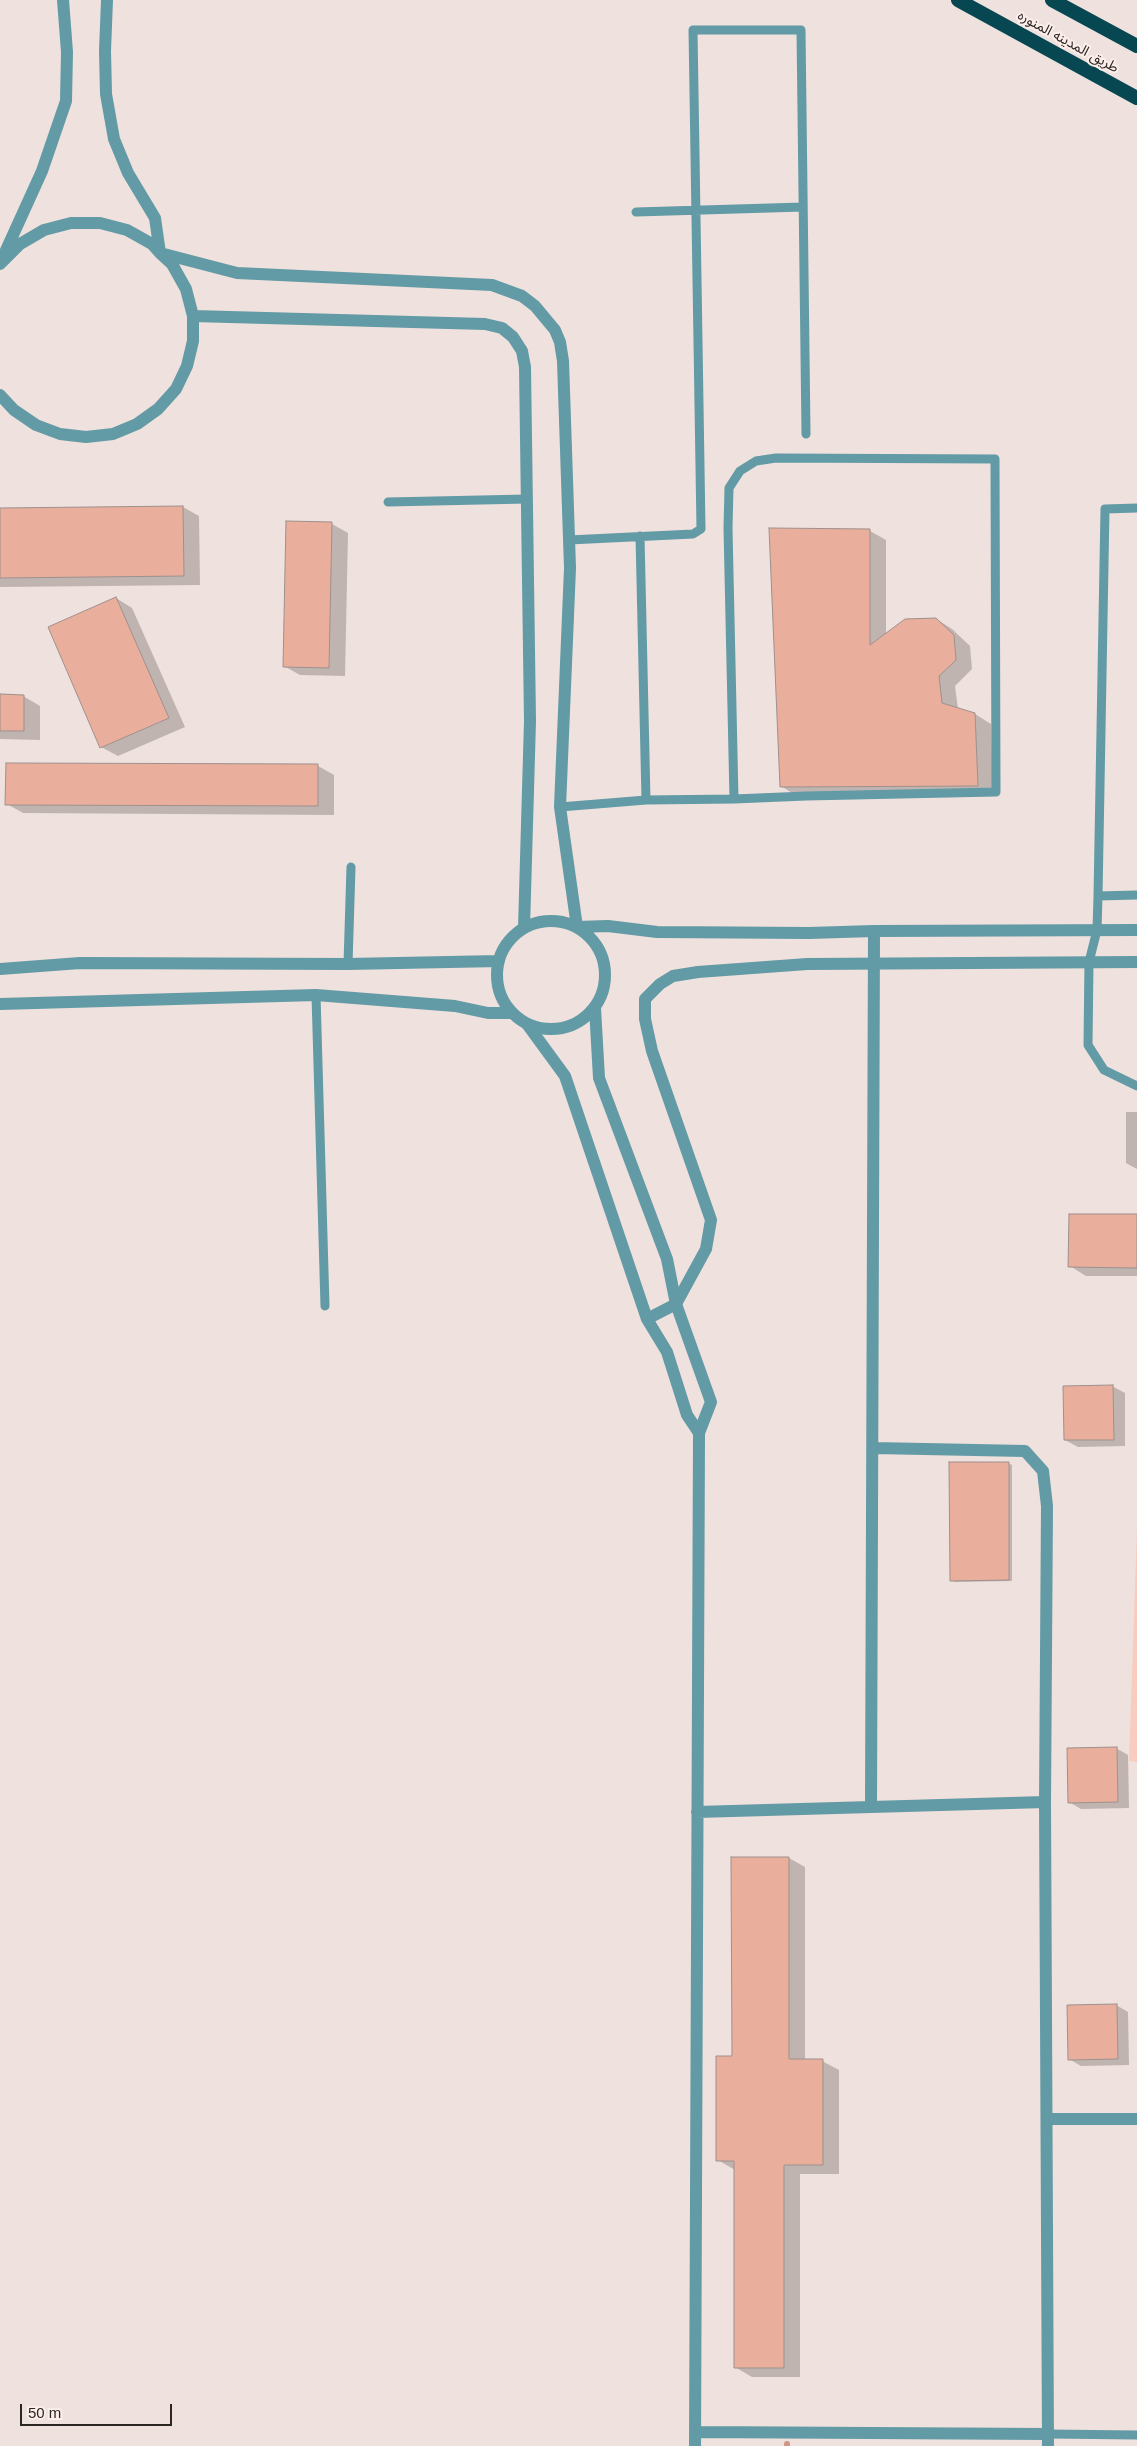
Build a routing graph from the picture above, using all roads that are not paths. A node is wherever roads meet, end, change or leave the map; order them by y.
1 (62, 0) edge
2 (107, 0) edge
3 (958, 0) edge
4 (1052, 0) edge
5 (1137, 46) edge
6 (1137, 98) edge
7 (803, 207) junction
8 (697, 210) junction
9 (636, 212) dead end
10 (160, 253) junction
11 (0, 264) edge
12 (193, 316) junction
13 (0, 395) edge
14 (806, 434) dead end
15 (527, 500) junction
16 (388, 502) dead end
17 (1137, 508) edge
18 (640, 536) junction
19 (569, 540) junction
20 (734, 799) junction
21 (646, 800) junction
22 (560, 807) junction
23 (351, 868) dead end
24 (1137, 895) edge
25 (1098, 896) junction
26 (577, 927) junction
27 (524, 928) junction
28 (874, 930) junction
29 (1097, 930) junction
30 (1137, 930) edge
31 (499, 961) junction
32 (1089, 962) junction
33 (1137, 962) edge
34 (873, 963) junction
35 (348, 964) junction
36 (0, 969) edge
37 (316, 995) junction
38 (0, 1004) edge
39 (595, 1008) junction
40 (512, 1013) junction
41 (527, 1024) junction
42 (1137, 1086) edge
43 (676, 1304) junction
44 (325, 1306) dead end
45 (647, 1319) junction
46 (699, 1433) junction
47 (874, 1448) junction
48 (1045, 1802) junction
49 (871, 1807) junction
50 (697, 1812) junction
51 (1048, 2119) junction
52 (1137, 2119) edge
53 (695, 2432) junction
54 (1137, 2435) edge
55 (1048, 2440) edge
56 (695, 2446) edge

1 - 11 street
2 - 10 street
3 - 6 highway, طريق المدينه المنوره
4 - 5 highway, طريق المدينه المنوره
7 - 8 lane
7 - 8 lane
7 - 14 lane
8 - 9 lane
8 - 18 lane
10 - 11 street
10 - 12 street
10 - 19 street
12 - 13 street
12 - 15 street
15 - 16 lane
15 - 27 street
17 - 25 lane
18 - 19 lane
18 - 21 lane
19 - 22 street
20 - 20 lane
20 - 21 lane
21 - 22 lane
22 - 26 street
23 - 35 lane
24 - 25 lane
25 - 29 lane
26 - 27 street
26 - 28 street
26 - 39 street
27 - 31 street
28 - 29 street
28 - 34 street
29 - 30 street
29 - 32 lane
31 - 35 street
31 - 40 street
32 - 33 street
32 - 34 street
32 - 42 lane
34 - 43 street
34 - 47 street
35 - 36 street
37 - 38 street
37 - 40 street
37 - 44 lane
39 - 41 street
39 - 43 street
40 - 41 street
41 - 45 street
43 - 45 street
43 - 46 street
45 - 46 street
46 - 50 street
47 - 48 street
47 - 49 street
48 - 49 street
48 - 51 street
49 - 50 street
50 - 53 street
51 - 52 street
51 - 55 street
53 - 55 street
53 - 56 street
54 - 55 lane

